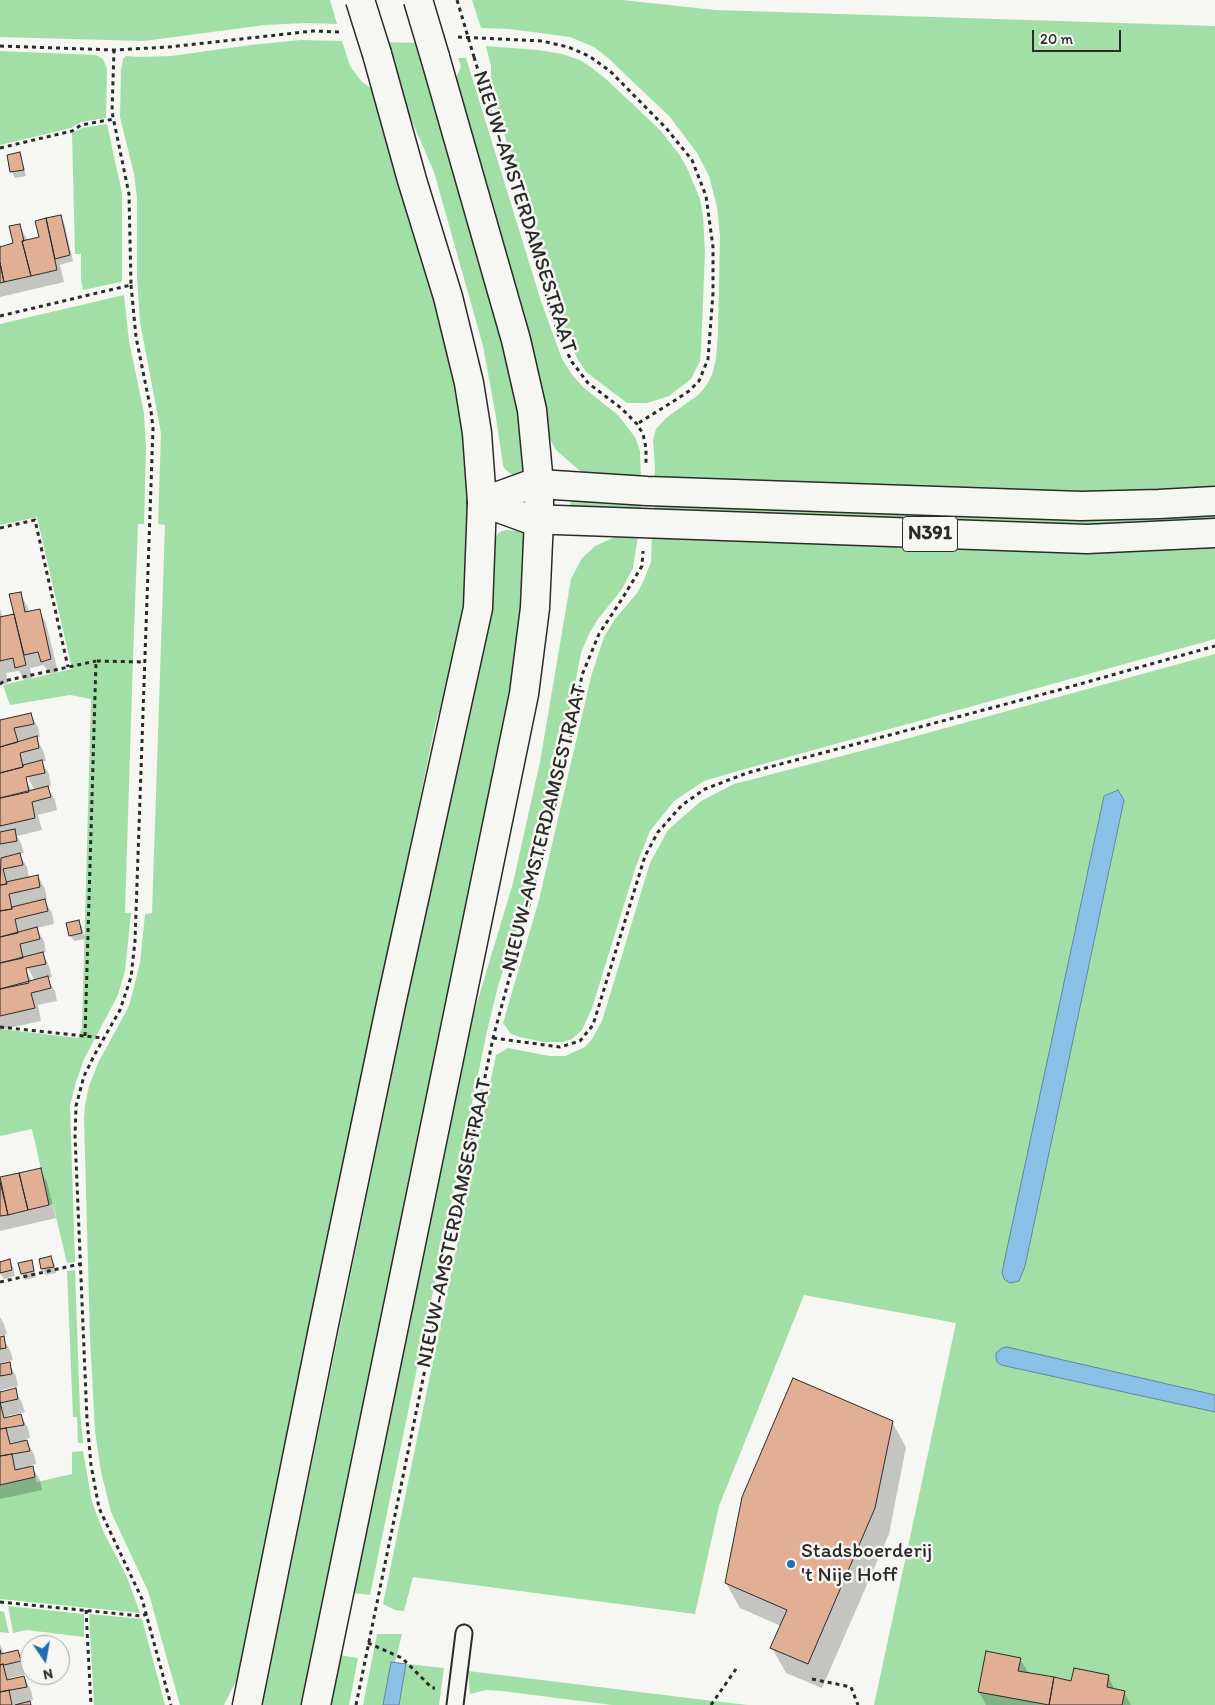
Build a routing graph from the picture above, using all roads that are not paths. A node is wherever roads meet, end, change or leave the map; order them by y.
1 (360, 0) edge
2 (418, 0) edge
3 (538, 484) junction
4 (1215, 501) edge
5 (482, 502) junction
6 (539, 520) junction
7 (1215, 533) edge
8 (464, 1633) dead end
9 (456, 1698) edge
10 (247, 1705) edge
11 (316, 1705) edge

1 - 5 main road, bridge
2 - 3 main road, NIEUW-AMSTERDAMSESTRAAT, bridge
3 - 4 main road, N391
3 - 5 main road, N391
3 - 6 main road, NIEUW-AMSTERDAMSESTRAAT
5 - 6 main road, N391
5 - 10 main road
6 - 7 main road, N391
6 - 11 main road, NIEUW-AMSTERDAMSESTRAAT
8 - 9 lane

